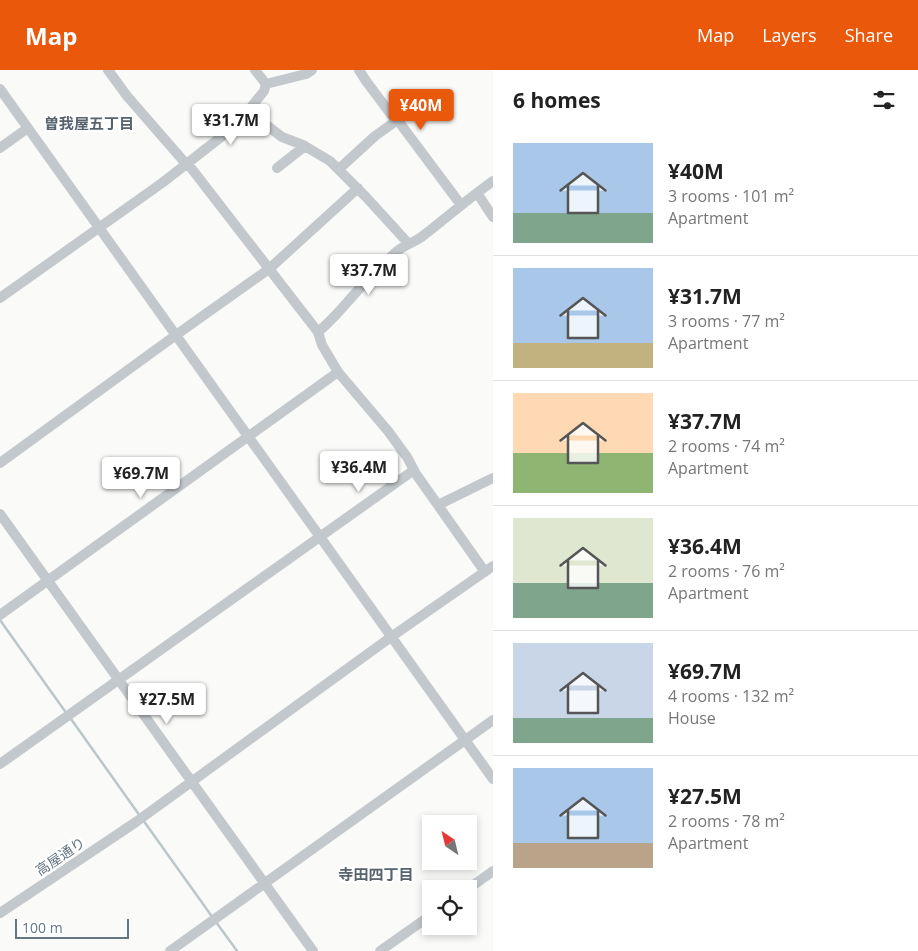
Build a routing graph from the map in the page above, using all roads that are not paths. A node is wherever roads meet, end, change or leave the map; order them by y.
1 (108, 70) edge
2 (255, 70) edge
3 (312, 70) edge
4 (360, 70) edge
5 (266, 84) junction
6 (0, 89) edge
7 (248, 111) junction
8 (396, 121) junction
9 (28, 128) junction
10 (305, 146) junction
11 (0, 148) edge
12 (188, 164) junction
13 (277, 168) dead end
14 (339, 169) junction
15 (493, 181) edge
16 (358, 188) junction
17 (478, 193) junction
18 (461, 205) junction
19 (493, 217) edge
20 (99, 227) junction
21 (408, 243) junction
22 (269, 269) junction
23 (0, 298) edge
24 (318, 332) junction
25 (176, 335) junction
26 (338, 372) junction
27 (248, 436) junction
28 (0, 463) edge
29 (414, 470) junction
30 (493, 478) edge
31 (438, 505) junction
32 (0, 514) edge
33 (319, 536) junction
34 (489, 569) edge
35 (48, 582) junction
36 (1, 614) edge
37 (391, 637) junction
38 (119, 679) junction
39 (493, 720) edge
40 (464, 740) junction
41 (0, 764) edge
42 (192, 780) junction
43 (493, 780) edge
44 (493, 871) edge
45 (265, 883) junction
46 (477, 883) edge
47 (0, 913) edge
48 (422, 921) edge
49 (170, 951) edge
50 (313, 951) edge
51 (380, 951) edge

1 - 12 street
2 - 5 street
3 - 5 street
4 - 8 street
5 - 7 street
6 - 9 street
7 - 10 street
7 - 12 street
8 - 14 street
8 - 18 street
9 - 11 street
9 - 20 street
10 - 13 street
10 - 14 street
12 - 20 street
12 - 22 street
14 - 16 street
15 - 17 street
16 - 21 street
16 - 22 street
17 - 18 street
17 - 19 street
18 - 21 street
20 - 23 street
20 - 25 street
21 - 24 street
22 - 24 street
22 - 25 street
24 - 26 street
25 - 27 street
25 - 28 street
26 - 27 street
26 - 29 street
27 - 33 street
27 - 35 street
29 - 31 street
29 - 33 street
30 - 31 street
31 - 34 street
32 - 35 street
33 - 37 street
33 - 38 street
34 - 37 street, 高屋通り
35 - 36 street
35 - 38 street
37 - 40 street
37 - 42 street, 高屋通り
38 - 41 street
38 - 42 street
39 - 40 street
40 - 43 street
40 - 45 street
42 - 45 street
42 - 47 street, 高屋通り
44 - 46 street
45 - 49 street
45 - 50 street
48 - 51 street

